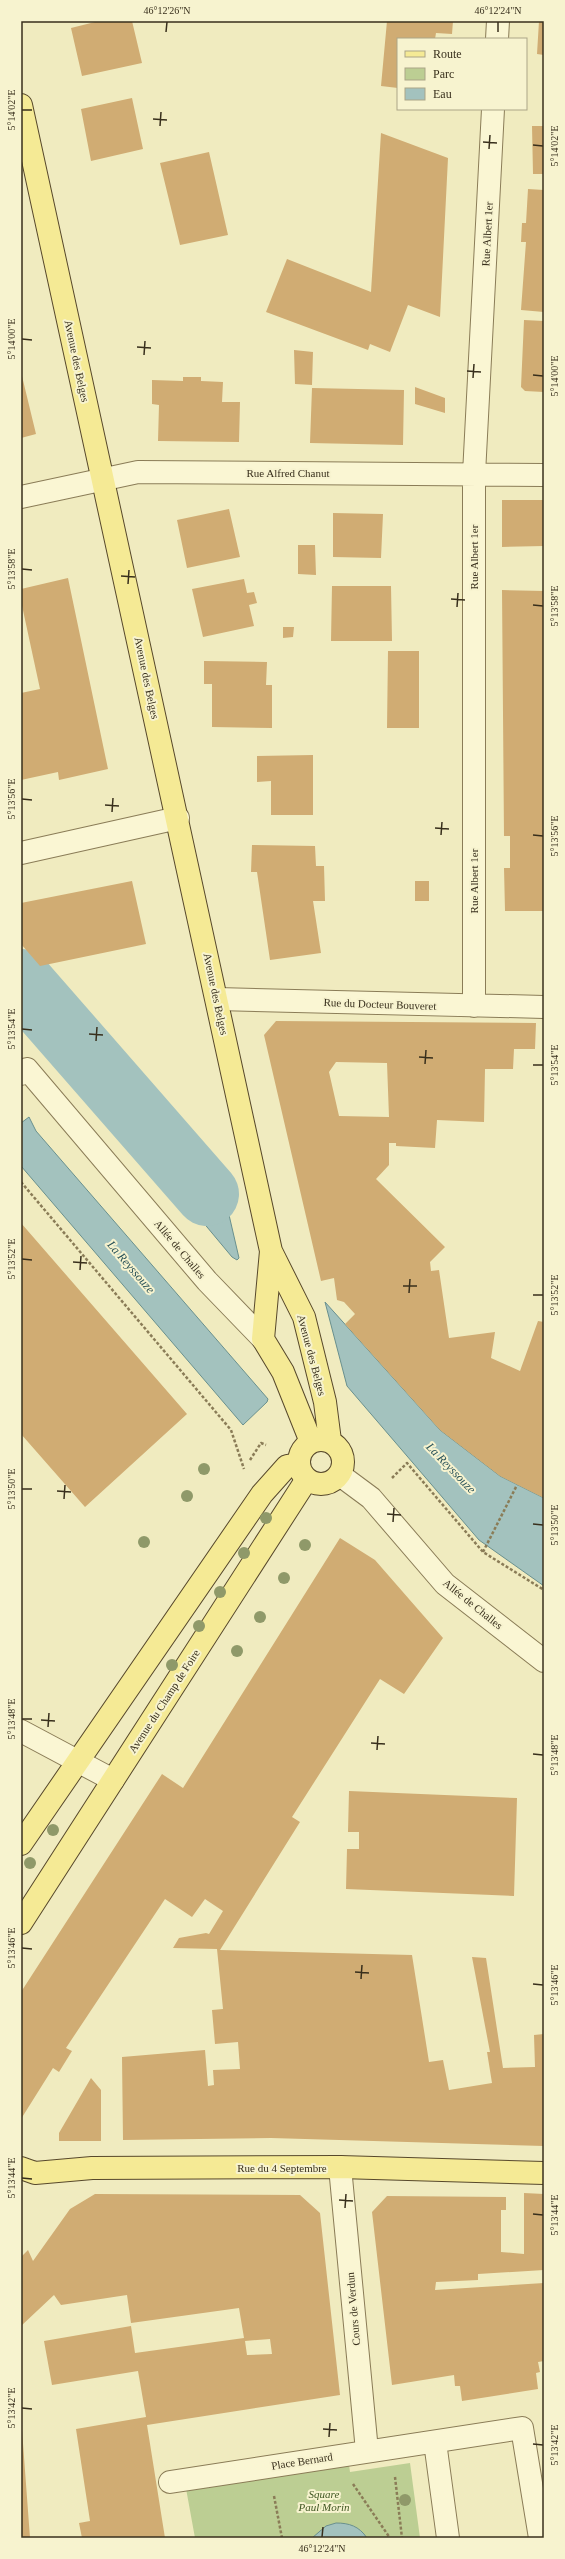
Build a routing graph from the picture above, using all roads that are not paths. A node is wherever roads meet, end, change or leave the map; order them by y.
1 (498, 21) edge
2 (497, 38) edge
3 (21, 105) edge
4 (493, 110) edge
5 (474, 474) junction
6 (544, 475) edge
7 (103, 480) junction
8 (21, 498) edge
9 (178, 818) junction
10 (21, 853) edge
11 (217, 999) junction
12 (474, 1006) junction
13 (544, 1007) edge
14 (24, 1071) edge
15 (271, 1251) junction
16 (263, 1339) junction
17 (320, 1442) junction
18 (303, 1472) junction
19 (340, 1475) junction
20 (544, 1660) edge
21 (21, 1730) edge
22 (77, 1762) junction
23 (113, 1780) junction
24 (21, 1844) edge
25 (21, 1923) edge
26 (340, 2167) junction
27 (21, 2168) edge
28 (544, 2173) edge
29 (435, 2442) junction
30 (367, 2452) junction
31 (170, 2482) dead end
32 (448, 2538) edge
33 (540, 2538) edge

1 - 2 street
3 - 7 main road, Avenue des Belges
4 - 5 street, Rue Albert 1er
5 - 6 street, Rue Alfred Chanut
5 - 7 street, Rue Alfred Chanut
5 - 12 street, Rue Albert 1er
7 - 8 street, Rue Alfred Chanut
7 - 9 main road, Avenue des Belges
9 - 10 street
9 - 11 main road, Avenue des Belges
11 - 12 street, Rue du Docteur Bouveret
11 - 15 main road, Avenue des Belges
12 - 13 street, Rue du Docteur Bouveret
14 - 16 street, Allée de Challes
15 - 16 main road, Avenue des Belges
15 - 17 main road, Avenue des Belges
16 - 17 main road, Allée de Challes
17 - 18 main road
17 - 19 main road
18 - 19 main road
18 - 22 main road
18 - 23 main road, Avenue du Champ de Foire
19 - 20 street, Allée de Challes
21 - 22 street
22 - 23 street
22 - 24 main road
23 - 25 main road, Avenue du Champ de Foire
26 - 27 main road, Rue du 4 Septembre
26 - 28 main road, Rue du 4 Septembre
26 - 30 street, Cours de Verdun
29 - 30 street, Place Bernard
29 - 32 street
29 - 33 street, Place Bernard
30 - 31 street, Place Bernard

